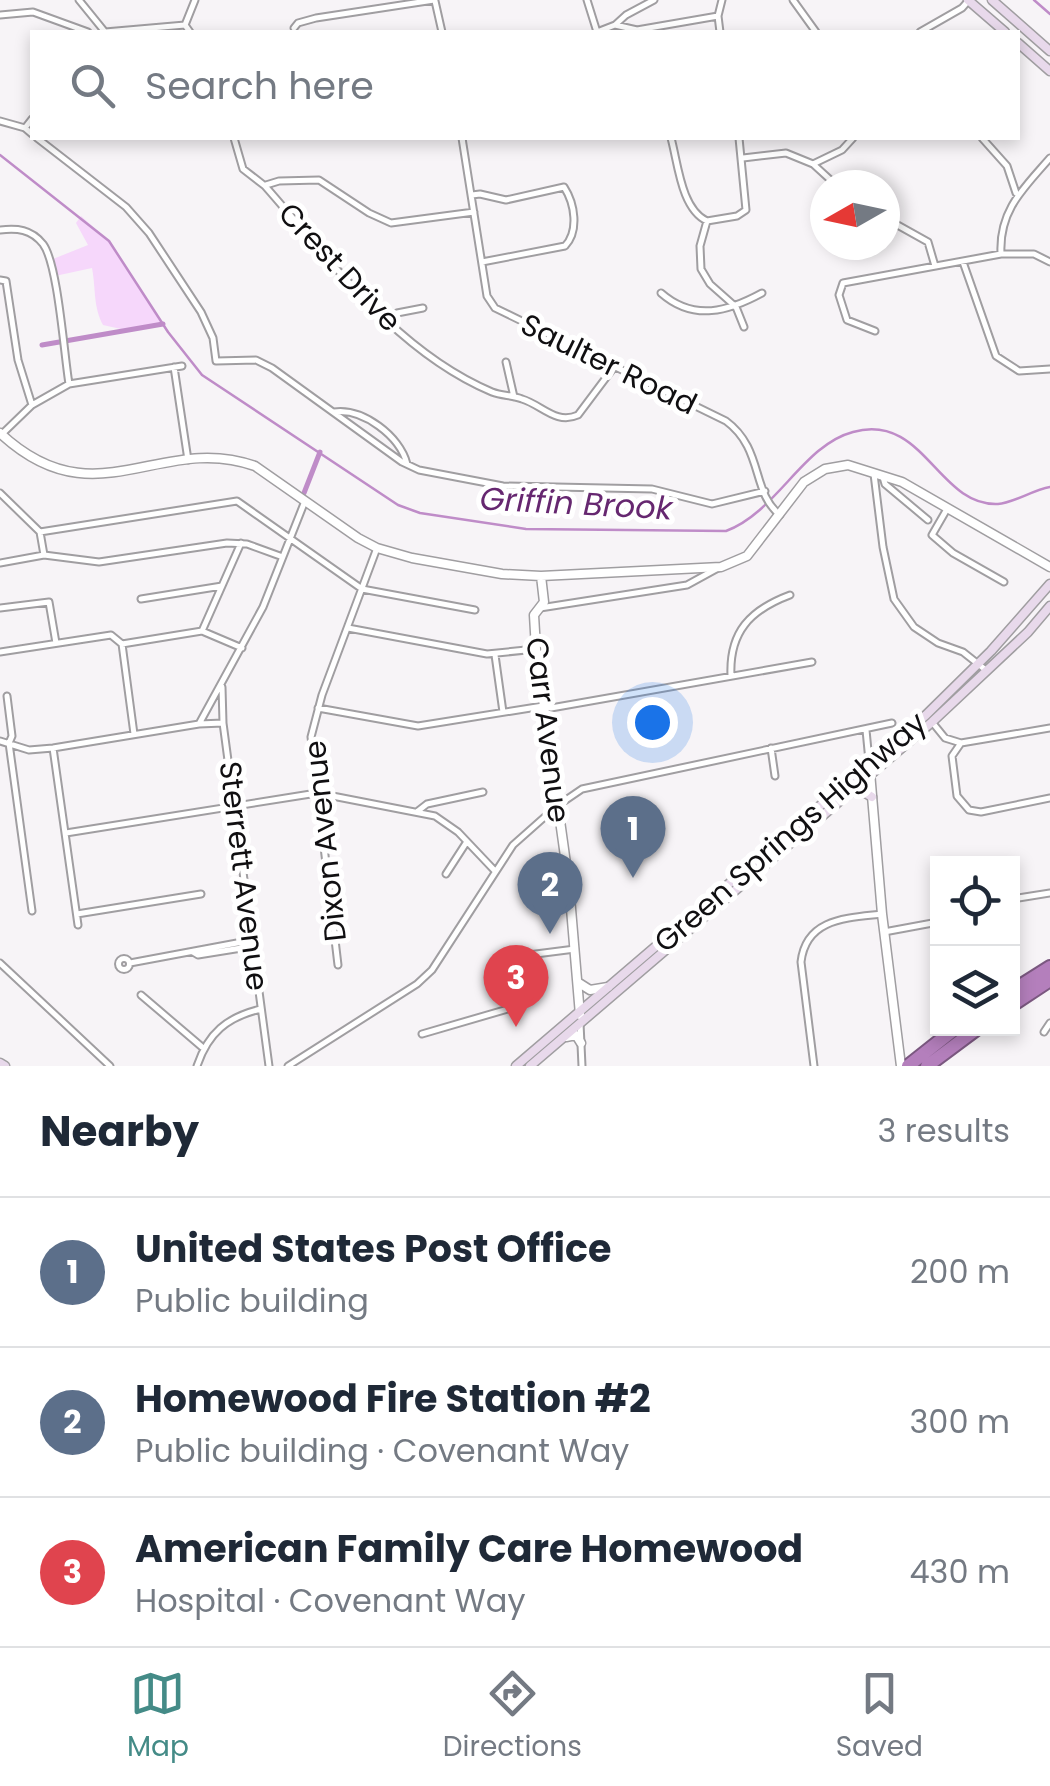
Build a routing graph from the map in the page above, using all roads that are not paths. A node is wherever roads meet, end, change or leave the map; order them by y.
1 (79, 0) edge
2 (194, 0) edge
3 (434, 0) edge
4 (587, 0) edge
5 (654, 0) edge
6 (722, 0) edge
7 (793, 0) edge
8 (969, 0) edge
9 (992, 0) edge
10 (0, 15) edge
11 (718, 16) junction
12 (615, 25) junction
13 (185, 26) junction
14 (294, 28) dead end
15 (82, 30) edge
16 (103, 30) edge
17 (132, 30) edge
18 (188, 30) edge
19 (442, 30) edge
20 (596, 30) edge
21 (602, 30) edge
22 (633, 30) edge
23 (642, 30) edge
24 (720, 30) edge
25 (815, 30) edge
26 (923, 30) edge
27 (1003, 30) edge
28 (1020, 45) edge
29 (1050, 52) edge
30 (1050, 72) edge
31 (0, 121) edge
32 (30, 122) edge
33 (25, 128) junction
34 (30, 132) edge
35 (40, 140) edge
36 (235, 140) edge
37 (462, 140) edge
38 (671, 140) edge
39 (739, 140) edge
40 (851, 140) edge
41 (984, 140) edge
42 (742, 158) junction
43 (1050, 158) edge
44 (814, 164) junction
45 (820, 170) edge
46 (265, 186) junction
47 (1016, 193) junction
48 (472, 195) junction
49 (474, 212) junction
50 (707, 221) junction
51 (900, 226) edge
52 (0, 230) edge
53 (1001, 254) junction
54 (482, 262) junction
55 (963, 262) junction
56 (1050, 262) edge
57 (934, 266) junction
58 (3, 280) edge
59 (762, 292) dead end
60 (661, 293) dead end
61 (736, 307) junction
62 (423, 308) dead end
63 (387, 322) junction
64 (744, 327) dead end
65 (875, 330) dead end
66 (506, 362) dead end
67 (614, 367) junction
68 (1049, 370) edge
69 (1050, 380) edge
70 (69, 384) junction
71 (514, 397) junction
72 (32, 406) junction
73 (332, 412) junction
74 (1, 434) edge
75 (188, 460) junction
76 (406, 464) junction
77 (879, 472) junction
78 (766, 494) junction
79 (2, 495) edge
80 (305, 500) junction
81 (0, 504) edge
82 (947, 509) junction
83 (780, 515) junction
84 (928, 520) dead end
85 (40, 532) junction
86 (288, 538) junction
87 (241, 543) junction
88 (377, 548) junction
89 (44, 555) junction
90 (280, 556) junction
91 (0, 563) edge
92 (1050, 564) edge
93 (721, 567) junction
94 (541, 576) junction
95 (1004, 582) dead end
96 (1050, 584) edge
97 (224, 586) junction
98 (362, 589) junction
99 (790, 595) dead end
100 (141, 599) dead end
101 (1050, 606) edge
102 (0, 608) edge
103 (537, 609) junction
104 (474, 610) dead end
105 (348, 628) junction
106 (202, 631) junction
107 (56, 643) junction
108 (122, 644) junction
109 (242, 648) junction
110 (536, 649) junction
111 (0, 652) edge
112 (495, 655) junction
113 (812, 662) dead end
114 (978, 664) junction
115 (987, 671) junction
116 (731, 676) junction
117 (222, 686) junction
118 (6, 696) dead end
119 (544, 706) junction
120 (318, 708) junction
121 (503, 712) junction
122 (929, 719) junction
123 (224, 723) junction
124 (892, 723) dead end
125 (199, 724) junction
126 (1050, 728) edge
127 (866, 730) junction
128 (134, 734) junction
129 (945, 738) junction
130 (0, 742) edge
131 (9, 743) junction
132 (958, 745) junction
133 (53, 748) junction
134 (771, 748) junction
135 (952, 756) junction
136 (869, 761) junction
137 (775, 776) dead end
138 (870, 776) junction
139 (483, 792) dead end
140 (852, 792) junction
141 (317, 793) junction
142 (872, 796) junction
143 (1050, 798) edge
144 (236, 804) junction
145 (557, 806) junction
146 (418, 811) junction
147 (66, 833) junction
148 (467, 842) junction
149 (495, 871) junction
150 (446, 874) dead end
151 (1050, 893) edge
152 (200, 894) dead end
153 (1020, 898) edge
154 (32, 911) dead end
155 (77, 914) junction
156 (882, 914) junction
157 (930, 923) edge
158 (78, 925) dead end
159 (884, 932) junction
160 (253, 943) junction
161 (575, 949) junction
162 (0, 963) edge
163 (130, 963) dead end
164 (338, 966) dead end
165 (1050, 968) edge
166 (1050, 980) edge
167 (578, 983) junction
168 (612, 985) junction
169 (1020, 986) edge
170 (141, 994) dead end
171 (1020, 1000) edge
172 (260, 1009) junction
173 (580, 1012) junction
174 (580, 1023) junction
175 (1050, 1023) edge
176 (1044, 1032) dead end
177 (422, 1034) dead end
178 (948, 1036) edge
179 (964, 1036) edge
180 (562, 1038) junction
181 (581, 1043) junction
182 (202, 1047) junction
183 (924, 1060) edge
184 (110, 1066) edge
185 (197, 1066) edge
186 (269, 1066) edge
187 (288, 1066) edge
188 (516, 1066) edge
189 (530, 1066) edge
190 (582, 1066) edge
191 (814, 1066) edge
192 (904, 1066) edge

1 - 16 street
2 - 13 street
3 - 14 street
3 - 19 street
4 - 20 street
5 - 12 street
6 - 11 street
7 - 25 street
8 - 26 street
8 - 27 main road
9 - 29 main road
10 - 15 street
11 - 23 street
11 - 24 street
12 - 21 street
12 - 22 street
13 - 17 street
13 - 18 street
28 - 30 main road
31 - 33 street
32 - 33 street
33 - 34 street
35 - 73 street
36 - 46 street, Crest Drive
37 - 48 street, Saulter Road
38 - 50 street
39 - 42 street
40 - 44 street
41 - 47 street
42 - 44 street
42 - 50 street
43 - 47 street
44 - 45 street
46 - 49 street
46 - 63 street, Crest Drive
47 - 53 street
48 - 49 street, Saulter Road
48 - 54 street
49 - 54 street, Saulter Road
50 - 61 street
51 - 57 street
52 - 70 street
53 - 55 street
53 - 56 street
54 - 67 street, Saulter Road
55 - 57 street
55 - 68 street
57 - 65 street
58 - 72 street
59 - 61 street
60 - 61 street
61 - 64 street
62 - 63 street
63 - 71 street, Crest Drive
66 - 71 street
67 - 71 street, Crest Drive
67 - 78 street, Saulter Road
68 - 69 street
70 - 72 street
70 - 75 street
72 - 74 street
73 - 76 street
73 - 76 street
74 - 75 street
75 - 80 street
76 - 78 street
77 - 82 street
77 - 83 street
77 - 84 street
77 - 114 street
78 - 83 street, Saulter Road
79 - 81 street
79 - 85 street
80 - 86 street
80 - 88 street
82 - 92 street
82 - 95 street
83 - 93 street
85 - 86 street
85 - 89 street
86 - 90 street
86 - 98 street
87 - 89 street
87 - 90 street
87 - 97 street
88 - 94 street
88 - 98 street, Dixon Avenue
89 - 91 street
90 - 109 street
93 - 94 street
93 - 103 street
94 - 103 street, Carr Avenue
96 - 114 main road, Green Springs Highway
97 - 100 street
97 - 106 street
98 - 104 street
98 - 105 street, Dixon Avenue
99 - 116 street
101 - 115 main road, Green Springs Highway
102 - 107 street
103 - 110 street, Carr Avenue
105 - 112 street
105 - 120 street, Dixon Avenue
106 - 108 street
106 - 109 street
107 - 108 street
107 - 111 street
108 - 128 street
109 - 117 street
110 - 112 street
110 - 119 street, Carr Avenue
112 - 121 street
113 - 116 street
114 - 115 street
114 - 122 main road, Green Springs Highway
115 - 122 main road, Green Springs Highway
116 - 119 street
117 - 123 street, Sterrett Avenue
117 - 125 street
118 - 131 street
119 - 121 street
119 - 145 street, Carr Avenue
120 - 121 street
120 - 141 street, Dixon Avenue
122 - 129 street
122 - 136 main road, Green Springs Highway
122 - 138 main road, Green Springs Highway
123 - 125 street
123 - 144 street, Sterrett Avenue
124 - 127 street
125 - 128 street
126 - 132 street
127 - 134 street
127 - 136 street
128 - 133 street
129 - 132 street
129 - 135 street
130 - 131 street
131 - 133 street
131 - 154 street
132 - 135 street
133 - 147 street
134 - 137 street
134 - 145 street
135 - 143 street
136 - 138 street
136 - 168 main road, Green Springs Highway
138 - 140 main road, Green Springs Highway
138 - 142 street
139 - 146 street
140 - 142 main road
140 - 174 main road, Green Springs Highway
141 - 144 street
141 - 146 street
141 - 164 street, Dixon Avenue
142 - 156 street
144 - 147 street
144 - 160 street, Sterrett Avenue
145 - 149 street
145 - 161 street, Carr Avenue
146 - 148 street
147 - 155 street
148 - 149 street
148 - 150 street
149 - 187 street
151 - 153 street
152 - 155 street
155 - 158 street
156 - 159 street
156 - 191 street
157 - 159 street
159 - 192 street
160 - 163 street
160 - 172 street, Sterrett Avenue
161 - 167 street, Carr Avenue
161 - 177 street
162 - 184 street
165 - 169 highway
166 - 171 highway
167 - 168 street
167 - 173 street, Carr Avenue
168 - 173 main road, Green Springs Highway
170 - 182 street
172 - 182 street
172 - 186 street, Sterrett Avenue
173 - 174 street, Carr Avenue
173 - 188 main road, Green Springs Highway
174 - 180 main road, Green Springs Highway
174 - 181 street, Carr Avenue
175 - 176 street
178 - 183 highway
179 - 183 highway
180 - 181 street
180 - 189 main road, Green Springs Highway
181 - 190 street, Carr Avenue
182 - 185 street
183 - 192 highway

